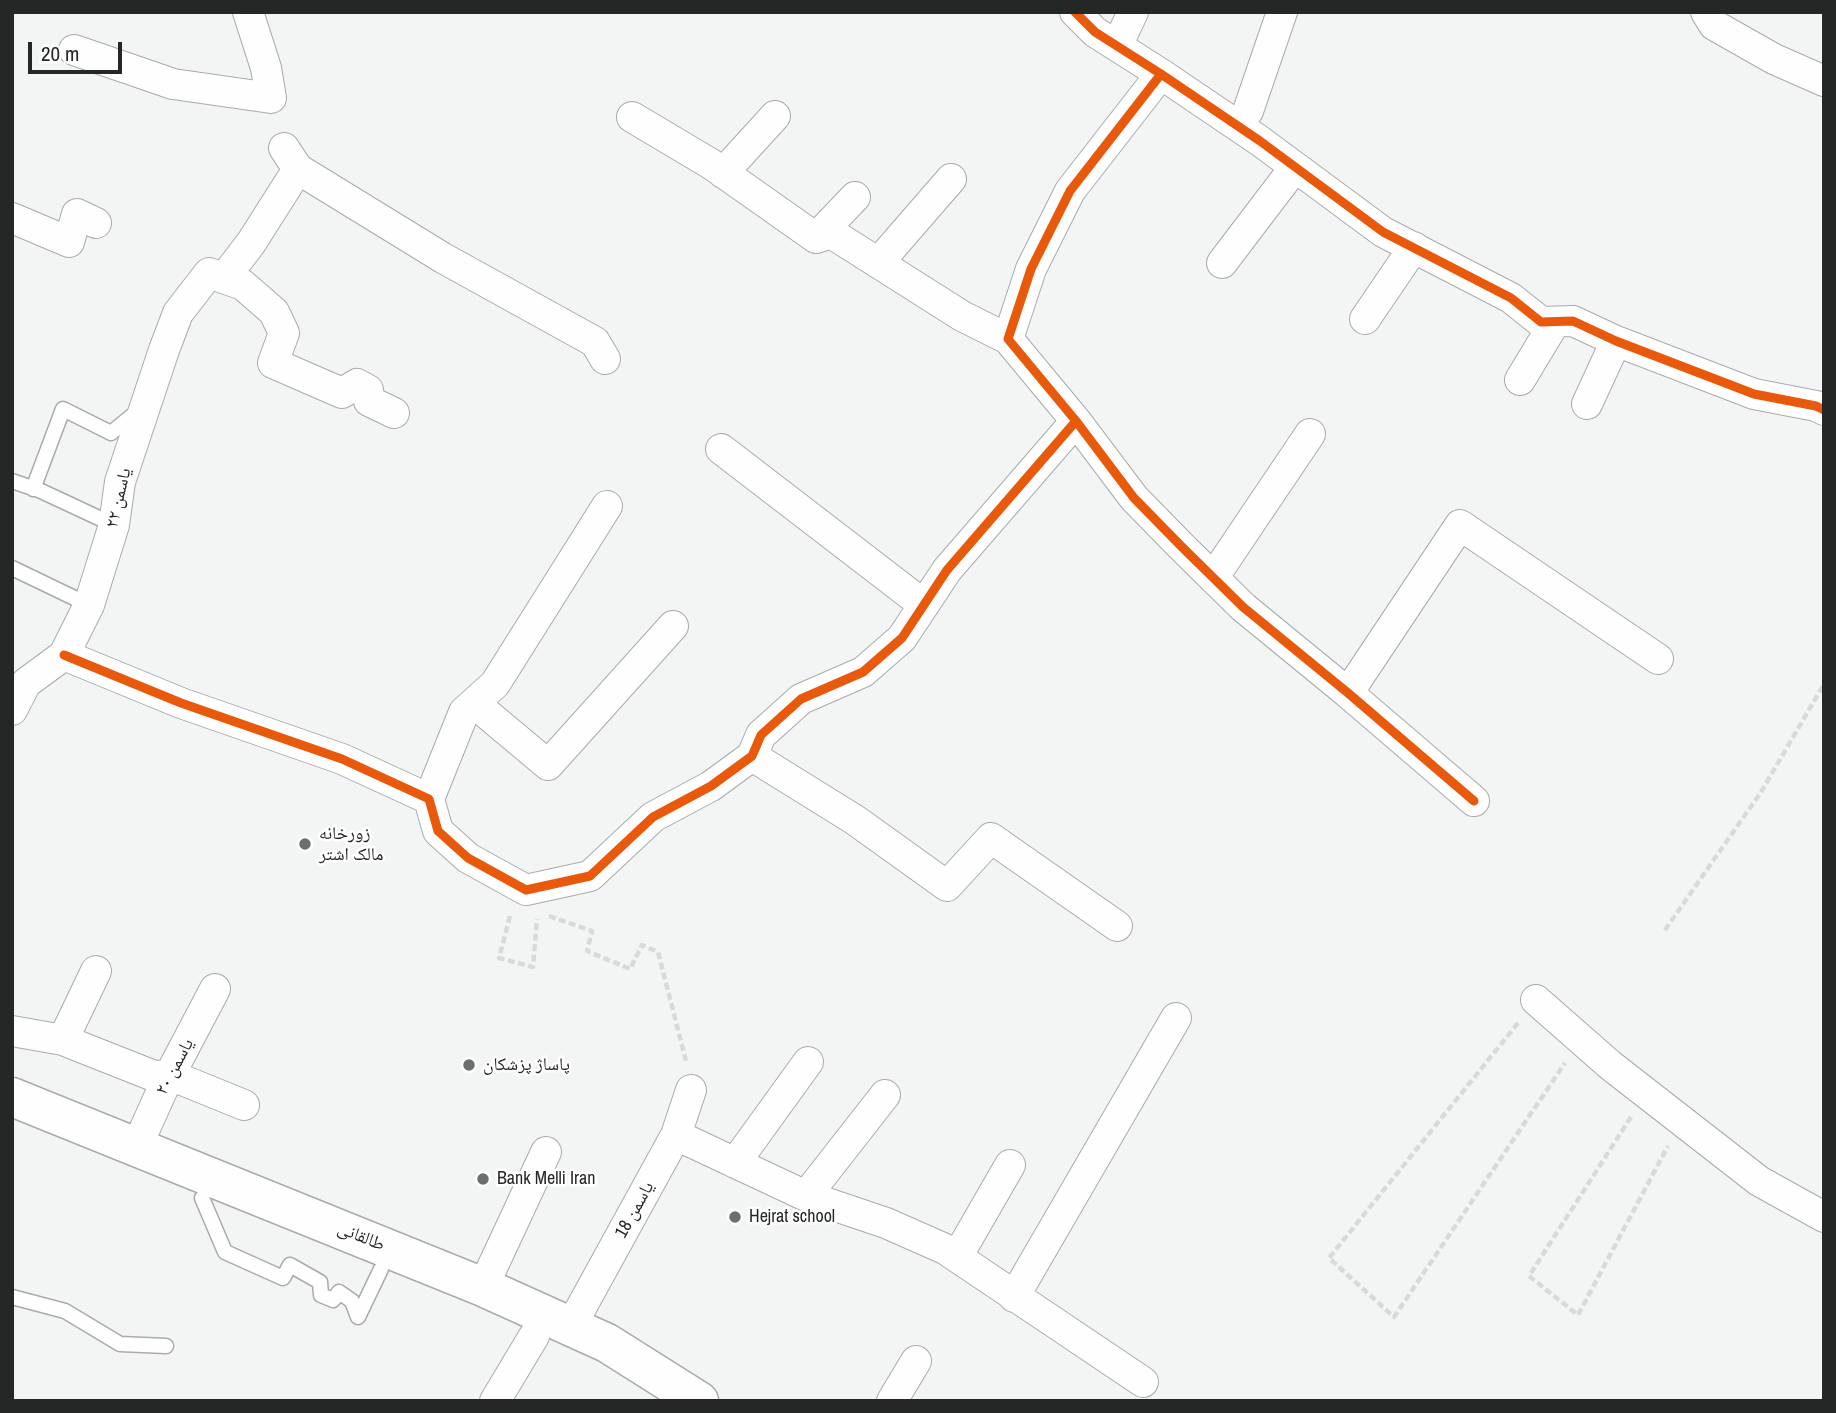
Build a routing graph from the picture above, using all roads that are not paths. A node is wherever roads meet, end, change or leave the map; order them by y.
1 (248, 12) edge
2 (1074, 12) edge
3 (1133, 12) edge
4 (1282, 12) edge
5 (1714, 16) edge
6 (1117, 46) junction
7 (74, 50) dead end
8 (1161, 74) junction
9 (1824, 81) edge
10 (1248, 111) dead end
11 (775, 116) dead end
12 (632, 117) dead end
13 (1295, 167) junction
14 (723, 173) junction
15 (951, 179) dead end
16 (855, 197) dead end
17 (12, 218) edge
18 (96, 223) dead end
19 (816, 237) junction
20 (1414, 247) junction
21 (879, 262) junction
22 (1222, 263) dead end
23 (216, 275) junction
24 (1365, 319) dead end
25 (1555, 322) junction
26 (1008, 339) junction
27 (1616, 341) junction
28 (605, 359) dead end
29 (1520, 380) dead end
30 (1821, 402) edge
31 (1587, 404) dead end
32 (146, 405) junction
33 (394, 413) dead end
34 (1076, 421) junction
35 (1310, 434) dead end
36 (721, 449) dead end
37 (12, 481) edge
38 (33, 489) junction
39 (607, 506) dead end
40 (114, 525) junction
41 (12, 568) edge
42 (1213, 578) junction
43 (89, 605) junction
44 (924, 605) junction
45 (673, 626) dead end
46 (64, 655) junction
47 (1658, 659) dead end
48 (1348, 692) junction
49 (474, 703) junction
50 (12, 710) edge
51 (752, 756) junction
52 (429, 799) junction
53 (1474, 801) dead end
54 (1117, 926) dead end
55 (96, 971) dead end
56 (215, 989) dead end
57 (1536, 1000) road end
58 (1176, 1018) dead end
59 (12, 1031) edge
60 (63, 1040) junction
61 (807, 1062) dead end
62 (170, 1075) junction
63 (691, 1090) road end
64 (885, 1095) dead end
65 (12, 1097) edge
66 (244, 1105) dead end
67 (12, 1120) edge
68 (676, 1135) junction
69 (137, 1146) junction
70 (546, 1152) dead end
71 (735, 1163) junction
72 (1010, 1165) dead end
73 (806, 1196) junction
74 (202, 1198) junction
75 (1824, 1217) edge
76 (957, 1256) junction
77 (381, 1269) junction
78 (483, 1287) junction
79 (12, 1297) edge
80 (1014, 1297) junction
81 (551, 1326) junction
82 (166, 1346) dead end
83 (916, 1361) dead end
84 (1143, 1382) dead end
85 (495, 1401) edge
86 (659, 1401) edge
87 (699, 1401) edge
88 (892, 1401) edge

1 - 7 street
2 - 6 street
3 - 6 street
4 - 10 street
5 - 9 street
6 - 8 street
8 - 13 street
8 - 26 street
11 - 14 street
12 - 14 street
13 - 20 street
13 - 22 street
14 - 19 street
15 - 21 street
16 - 19 street
17 - 18 street
19 - 21 street
20 - 24 street
20 - 25 street
21 - 26 street
23 - 28 street, یاسمن ۲۲
23 - 32 street, یاسمن ۲۲
23 - 33 street
25 - 27 street
25 - 29 street
26 - 34 street
27 - 30 street
27 - 31 street
32 - 38 lane
32 - 40 street, یاسمن ۲۲
34 - 42 street
34 - 44 street
35 - 42 street
36 - 44 street
37 - 38 lane
38 - 40 lane
39 - 49 street
40 - 43 street, یاسمن ۲۲
41 - 43 lane
42 - 48 street
43 - 46 street, یاسمن ۲۲
44 - 51 street
45 - 49 street
46 - 50 street, یاسمن ۲۲
46 - 52 street
47 - 48 street
48 - 53 street
49 - 52 street
51 - 52 street
51 - 54 street
55 - 60 street
56 - 62 street, یاسمن ۲۰
57 - 75 street
58 - 80 street
59 - 60 street
60 - 62 street
61 - 71 street
62 - 66 street
62 - 69 street, یاسمن ۲۰
63 - 68 street, یاسمن 18
64 - 73 street
65 - 69 street, طالقانی
67 - 74 street, طالقانی
68 - 71 street
68 - 81 street, یاسمن 18
69 - 78 street, طالقانی
70 - 78 street
71 - 73 street
72 - 76 street
73 - 76 street
74 - 77 street, طالقانی
74 - 77 lane
76 - 80 street
77 - 81 street, طالقانی
78 - 81 street, طالقانی
79 - 82 lane
80 - 84 street
81 - 85 street, یاسمن 18
81 - 86 street, طالقانی
81 - 87 street, طالقانی
83 - 88 street

